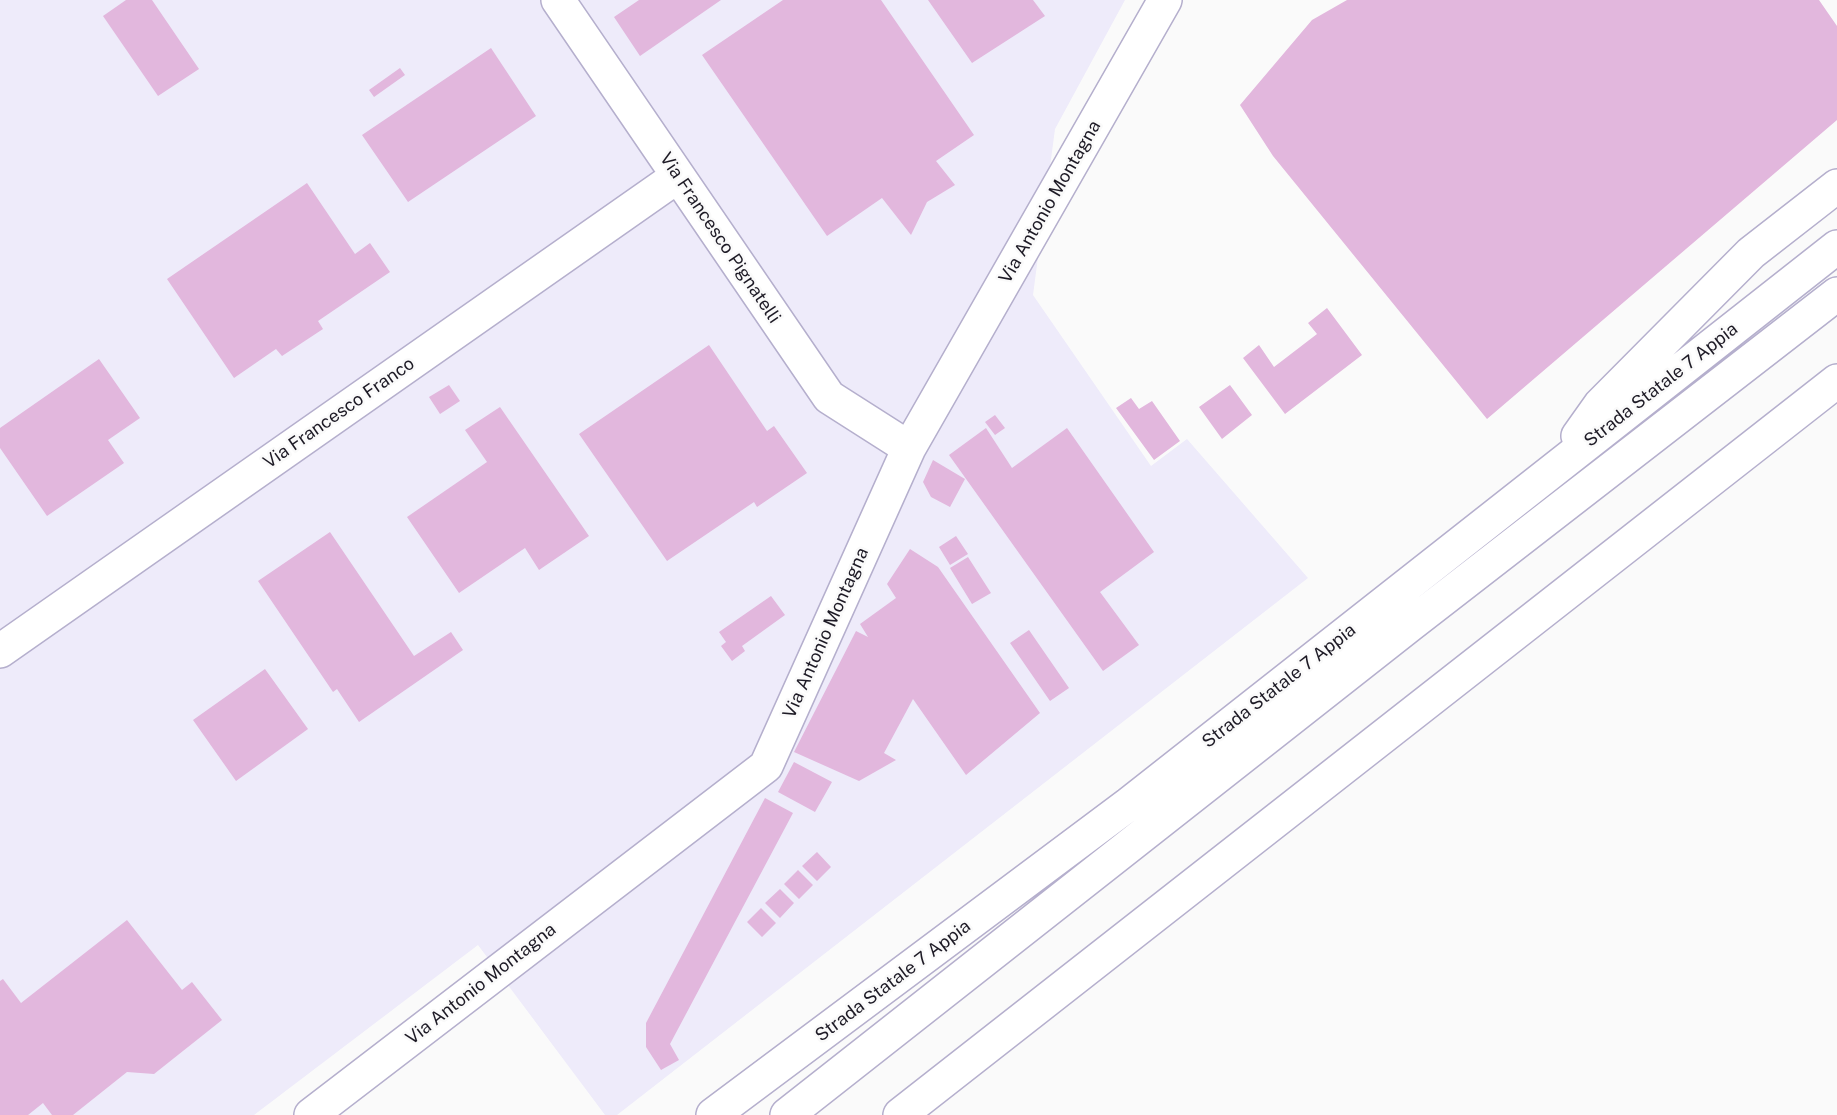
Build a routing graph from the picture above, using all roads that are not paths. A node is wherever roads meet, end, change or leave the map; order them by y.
1 (558, 0) edge
2 (1165, 0) edge
3 (678, 176) junction
4 (1837, 186) edge
5 (1837, 247) edge
6 (1837, 294) edge
7 (1837, 381) edge
8 (909, 448) junction
9 (1554, 469) junction
10 (0, 651) edge
11 (311, 1115) edge
12 (713, 1115) edge
13 (787, 1115) edge
14 (900, 1115) edge

1 - 3 main road, Via Francesco Pignatelli
2 - 8 main road, Via Antonio Montagna
3 - 8 main road, Via Francesco Pignatelli
3 - 10 main road, Via Francesco Franco
4 - 9 main road
5 - 9 main road, Strada Statale 7 Appia
6 - 13 main road, Strada Statale 7 Appia
7 - 14 main road
8 - 11 main road, Via Antonio Montagna
9 - 12 main road, Strada Statale 7 Appia

